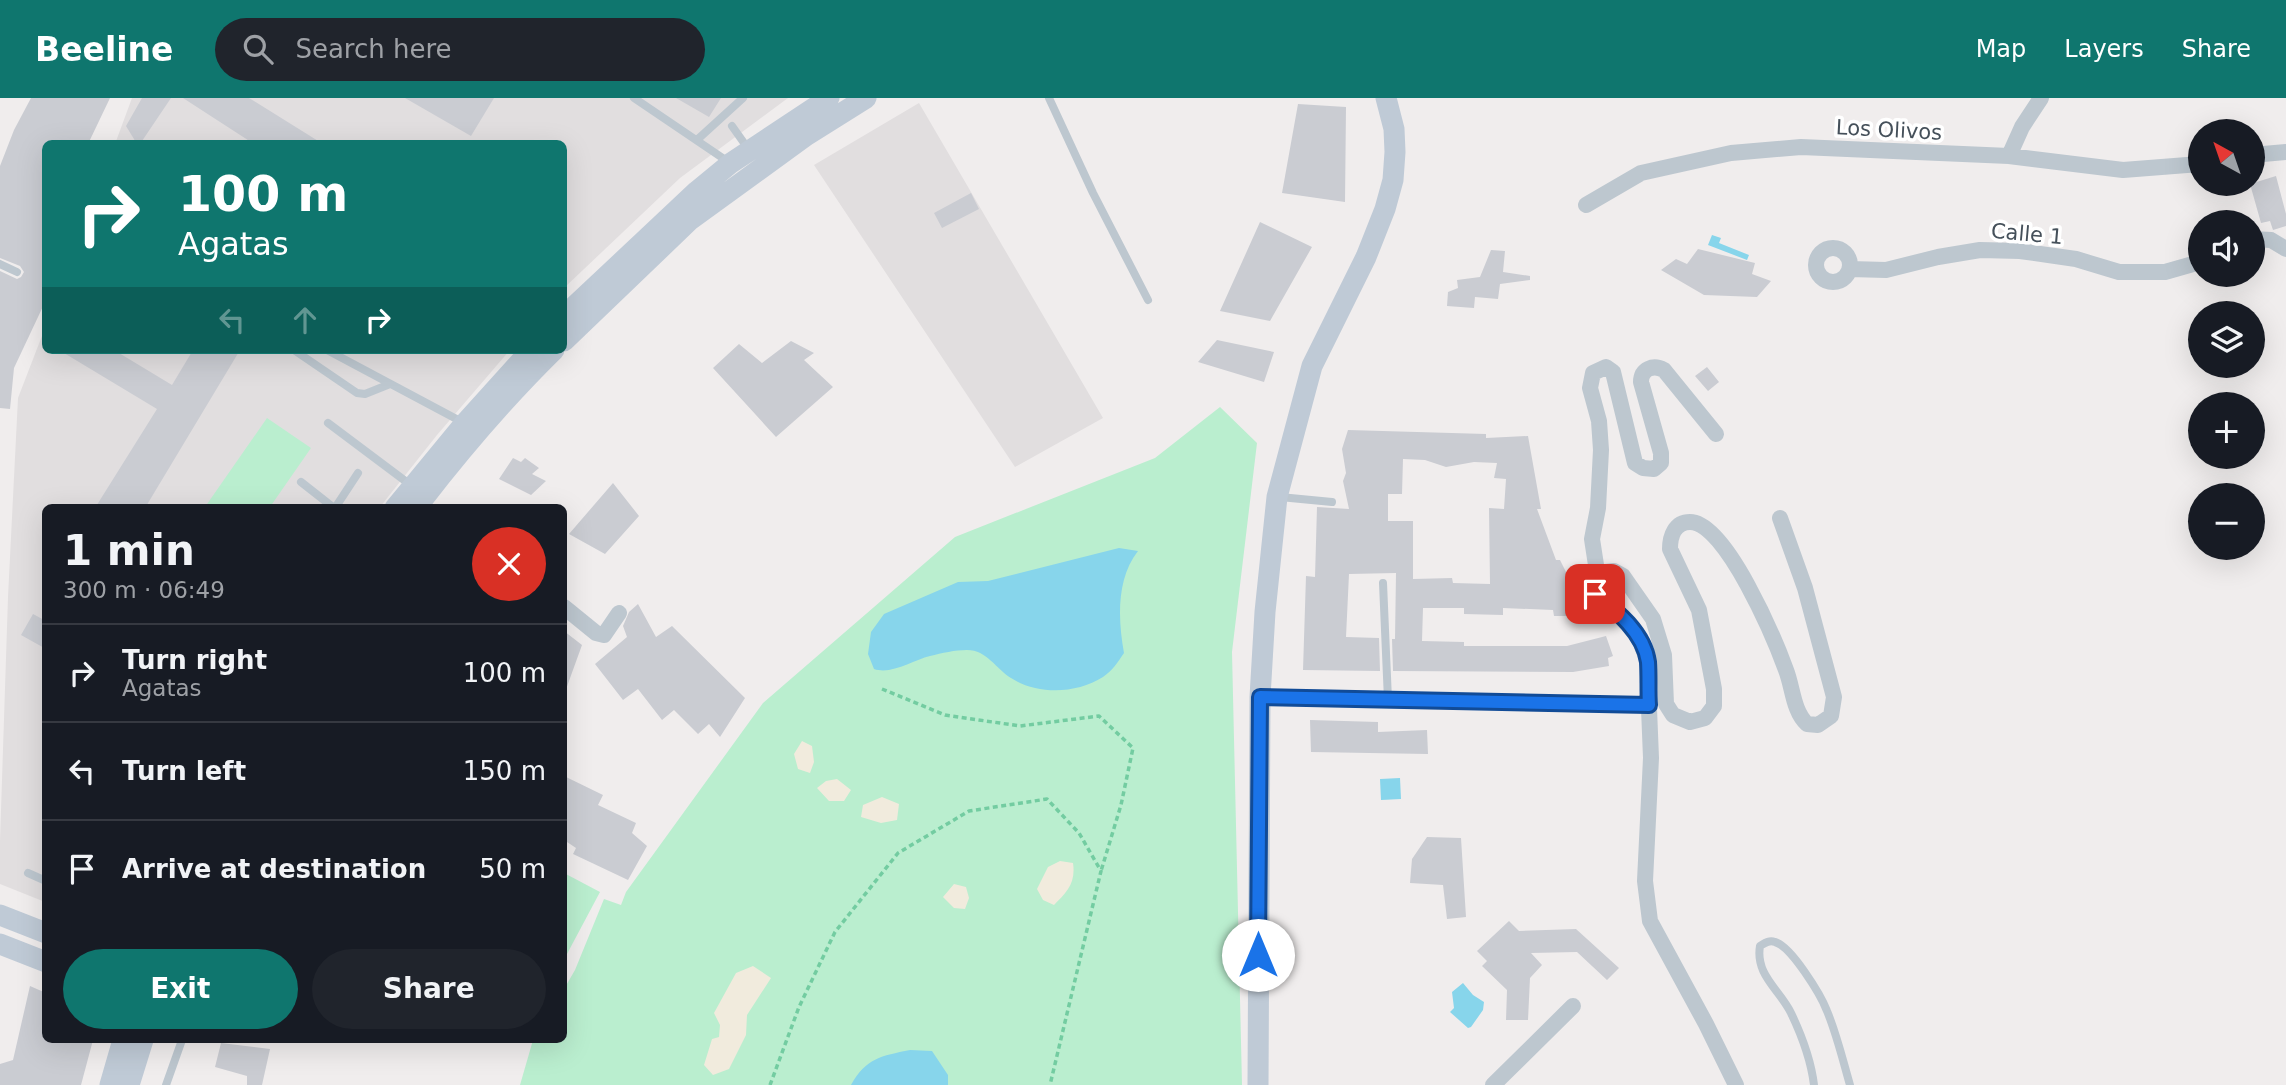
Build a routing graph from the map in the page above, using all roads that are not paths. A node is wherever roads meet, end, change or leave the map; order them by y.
1 (634, 98) edge
2 (743, 98) edge
3 (829, 98) edge
4 (866, 98) edge
5 (1049, 98) edge
6 (1386, 98) edge
7 (2041, 98) edge
8 (728, 120) junction
9 (698, 139) junction
10 (750, 150) junction
11 (2286, 152) edge
12 (2265, 154) edge
13 (2010, 156) junction
14 (731, 163) junction
15 (2188, 165) edge
16 (1586, 205) dead end
17 (2265, 240) edge
18 (2286, 249) edge
19 (0, 264) edge
20 (2188, 265) edge
21 (1850, 269) dead end
22 (18, 272) dead end
23 (1148, 300) dead end
24 (567, 313) edge
25 (567, 338) edge
26 (300, 354) edge
27 (334, 354) edge
28 (527, 354) edge
29 (550, 354) edge
30 (390, 384) junction
31 (327, 422) dead end
32 (465, 423) junction
33 (1716, 434) dead end
34 (358, 473) dead end
35 (301, 482) dead end
36 (1277, 497) junction
37 (421, 500) edge
38 (1332, 502) dead end
39 (329, 504) edge
40 (337, 504) edge
41 (1780, 518) dead end
42 (1598, 578) junction
43 (1382, 583) dead end
44 (567, 609) edge
45 (619, 613) dead end
46 (1260, 697) junction
47 (1388, 700) junction
48 (1649, 705) junction
49 (28, 873) dead end
50 (42, 879) edge
51 (0, 915) edge
52 (42, 931) edge
53 (0, 944) edge
54 (42, 960) edge
55 (1573, 1006) dead end
56 (122, 1043) edge
57 (142, 1043) edge
58 (181, 1043) edge
59 (110, 1085) edge
60 (129, 1085) edge
61 (166, 1085) edge
62 (1258, 1085) edge
63 (1493, 1085) edge
64 (1736, 1085) edge
65 (1814, 1085) edge
66 (1850, 1085) edge

1 - 9 lane
2 - 8 lane
3 - 10 main road
4 - 25 main road
5 - 23 lane
6 - 36 main road
7 - 13 street
8 - 9 lane
8 - 10 lane
9 - 14 lane
10 - 14 main road
11 - 12 street
13 - 15 street, Los Olivos
13 - 16 street, Los Olivos
14 - 24 main road
17 - 18 street
19 - 22 lane
20 - 21 street, Calle 1
26 - 30 lane
27 - 30 lane
28 - 32 main road
29 - 37 main road
30 - 32 lane
31 - 37 lane
32 - 37 main road
33 - 42 street
34 - 40 lane
35 - 39 lane
36 - 38 lane
36 - 46 main road
41 - 42 street
42 - 48 street
43 - 47 lane
44 - 45 street
46 - 47 street
46 - 62 main road
47 - 48 street
48 - 64 street
49 - 50 lane
51 - 52 main road
53 - 54 main road
55 - 63 street
56 - 59 main road
57 - 60 main road
58 - 61 lane
65 - 66 lane

